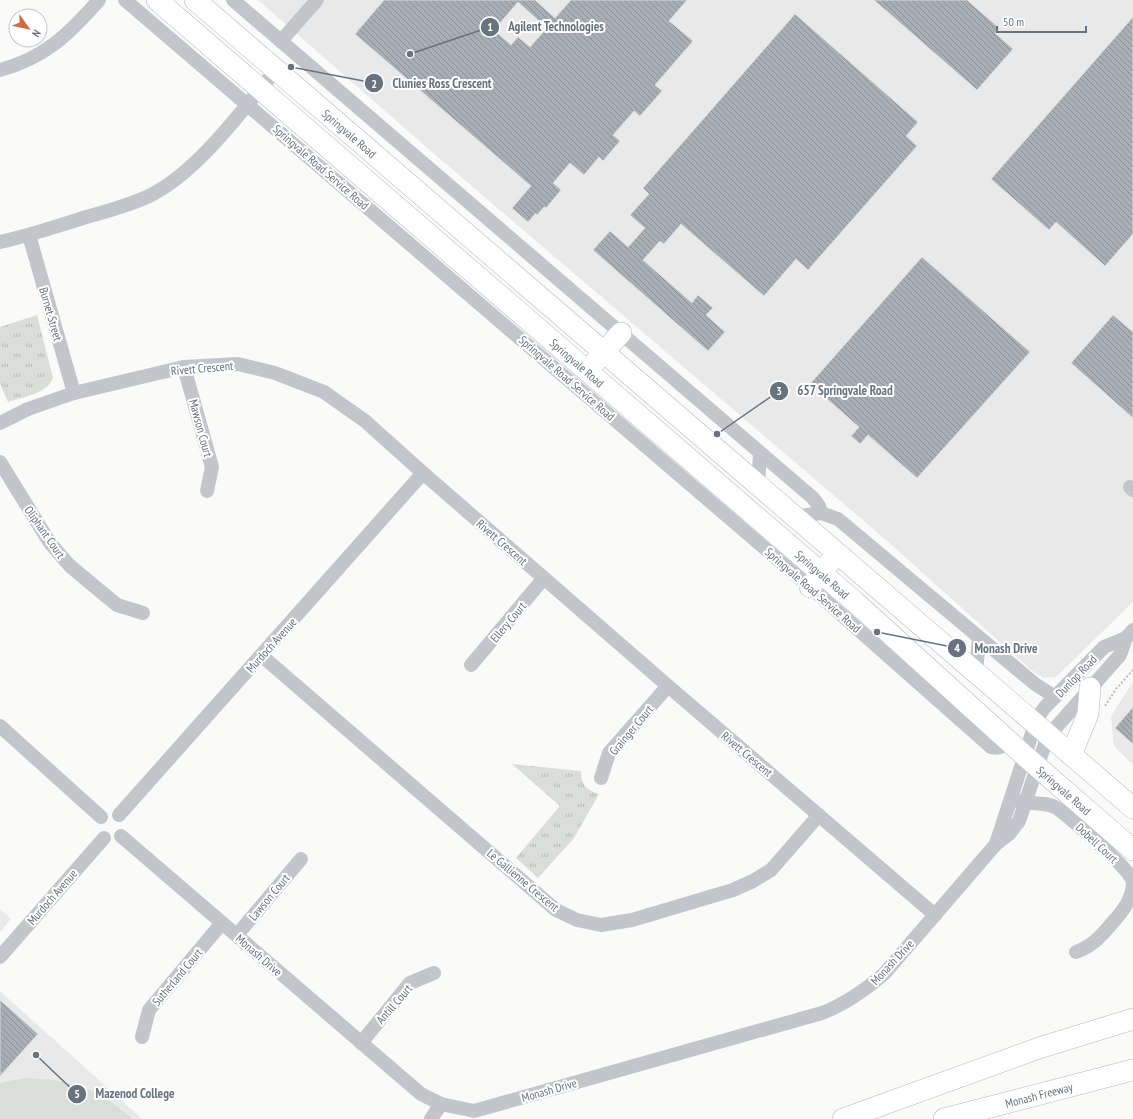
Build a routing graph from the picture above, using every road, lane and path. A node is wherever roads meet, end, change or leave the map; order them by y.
1 (99, 0) edge
2 (125, 0) edge
3 (157, 0) edge
4 (195, 0) edge
5 (233, 0) edge
6 (317, 0) edge
7 (281, 41) junction
8 (0, 70) edge
9 (276, 70) junction
10 (254, 96) junction
11 (29, 235) junction
12 (0, 242) edge
13 (502, 310) junction
14 (621, 333) junction
15 (604, 352) junction
16 (184, 367) junction
17 (587, 371) junction
18 (74, 393) junction
19 (0, 423) edge
20 (760, 454) junction
21 (0, 462) edge
22 (422, 473) junction
23 (758, 486) junction
24 (208, 491) dead end
25 (821, 513) junction
26 (794, 517) junction
27 (837, 554) junction
28 (544, 578) junction
29 (816, 580) junction
30 (143, 613) dead end
31 (1129, 634) edge
32 (980, 638) junction
33 (262, 656) junction
34 (471, 665) dead end
35 (1133, 670) edge
36 (976, 673) junction
37 (668, 686) junction
38 (1090, 688) junction
39 (1055, 697) junction
40 (1104, 709) dead end
41 (0, 726) edge
42 (1041, 730) junction
43 (1071, 755) junction
44 (1031, 762) junction
45 (601, 778) dead end
46 (1012, 799) junction
47 (1026, 804) junction
48 (1133, 808) edge
49 (119, 815) junction
50 (819, 815) junction
51 (101, 817) junction
52 (121, 836) junction
53 (104, 838) junction
54 (996, 844) junction
55 (1133, 850) edge
56 (301, 859) dead end
57 (935, 915) junction
58 (222, 923) junction
59 (236, 935) junction
60 (1076, 952) dead end
61 (0, 956) edge
62 (434, 973) dead end
63 (1133, 1019) edge
64 (142, 1037) dead end
65 (361, 1043) junction
66 (1133, 1070) edge
67 (441, 1104) junction
68 (431, 1119) edge
69 (843, 1119) edge
70 (944, 1119) edge

1 - 8 street
2 - 10 street
3 - 10 highway, Springvale Road
4 - 9 highway, Springvale Road
5 - 7 street
6 - 7 street
7 - 14 street
9 - 10 street
9 - 15 highway, Springvale Road
10 - 11 street
10 - 13 highway, Springvale Road
11 - 12 street
11 - 18 street, Burnet Street
13 - 17 highway, Springvale Road
13 - 29 street, Springvale Road Service Road
14 - 15 highway
14 - 20 street
15 - 17 highway
15 - 23 highway, Springvale Road
16 - 18 street, Rivett Crescent
16 - 22 street, Rivett Crescent
16 - 24 street, Mawson Court
17 - 29 highway, Springvale Road
18 - 19 street, Rivett Crescent
20 - 23 street
20 - 25 street
21 - 30 street, Oliphant Court
22 - 28 street, Rivett Crescent
22 - 33 street, Murdoch Avenue
23 - 26 highway, Springvale Road
25 - 26 street
25 - 32 street
26 - 27 highway, Springvale Road
27 - 29 highway
27 - 36 highway, Springvale Road
28 - 34 street, Ellery Court
28 - 37 street, Rivett Crescent
29 - 44 highway, Springvale Road
31 - 38 street, Dunlop Road
31 - 39 street, Dunlop Road
32 - 36 street
32 - 39 street
33 - 49 street, Murdoch Avenue
33 - 50 street, Le Gallienne Crescent
35 - 40 path
36 - 42 highway, Springvale Road
37 - 45 street, Grainger Court
37 - 50 street, Rivett Crescent
38 - 42 street, Dunlop Road
38 - 43 highway
39 - 42 street, Dunlop Road
41 - 51 street
42 - 43 highway, Springvale Road
42 - 44 street, Monash Drive
42 - 44 street, Monash Drive
43 - 48 highway, Springvale Road
44 - 46 street, Monash Drive
44 - 47 street, Monash Drive
44 - 55 highway, Springvale Road
46 - 47 street, Dobell Court
46 - 54 street, Monash Drive
47 - 54 street, Monash Drive
47 - 60 street, Dobell Court
49 - 51 street
49 - 52 street
50 - 57 street, Rivett Crescent
51 - 53 street
52 - 53 street
52 - 58 street, Monash Drive
53 - 61 street, Murdoch Avenue
54 - 57 street, Monash Drive
56 - 59 street, Lawson Court
57 - 67 street, Monash Drive
58 - 59 street, Monash Drive
58 - 64 street, Sutherland Court
59 - 65 street, Monash Drive
62 - 65 street, Antill Court
63 - 69 highway
65 - 67 street, Monash Drive
66 - 70 highway, Monash Freeway
67 - 68 street

